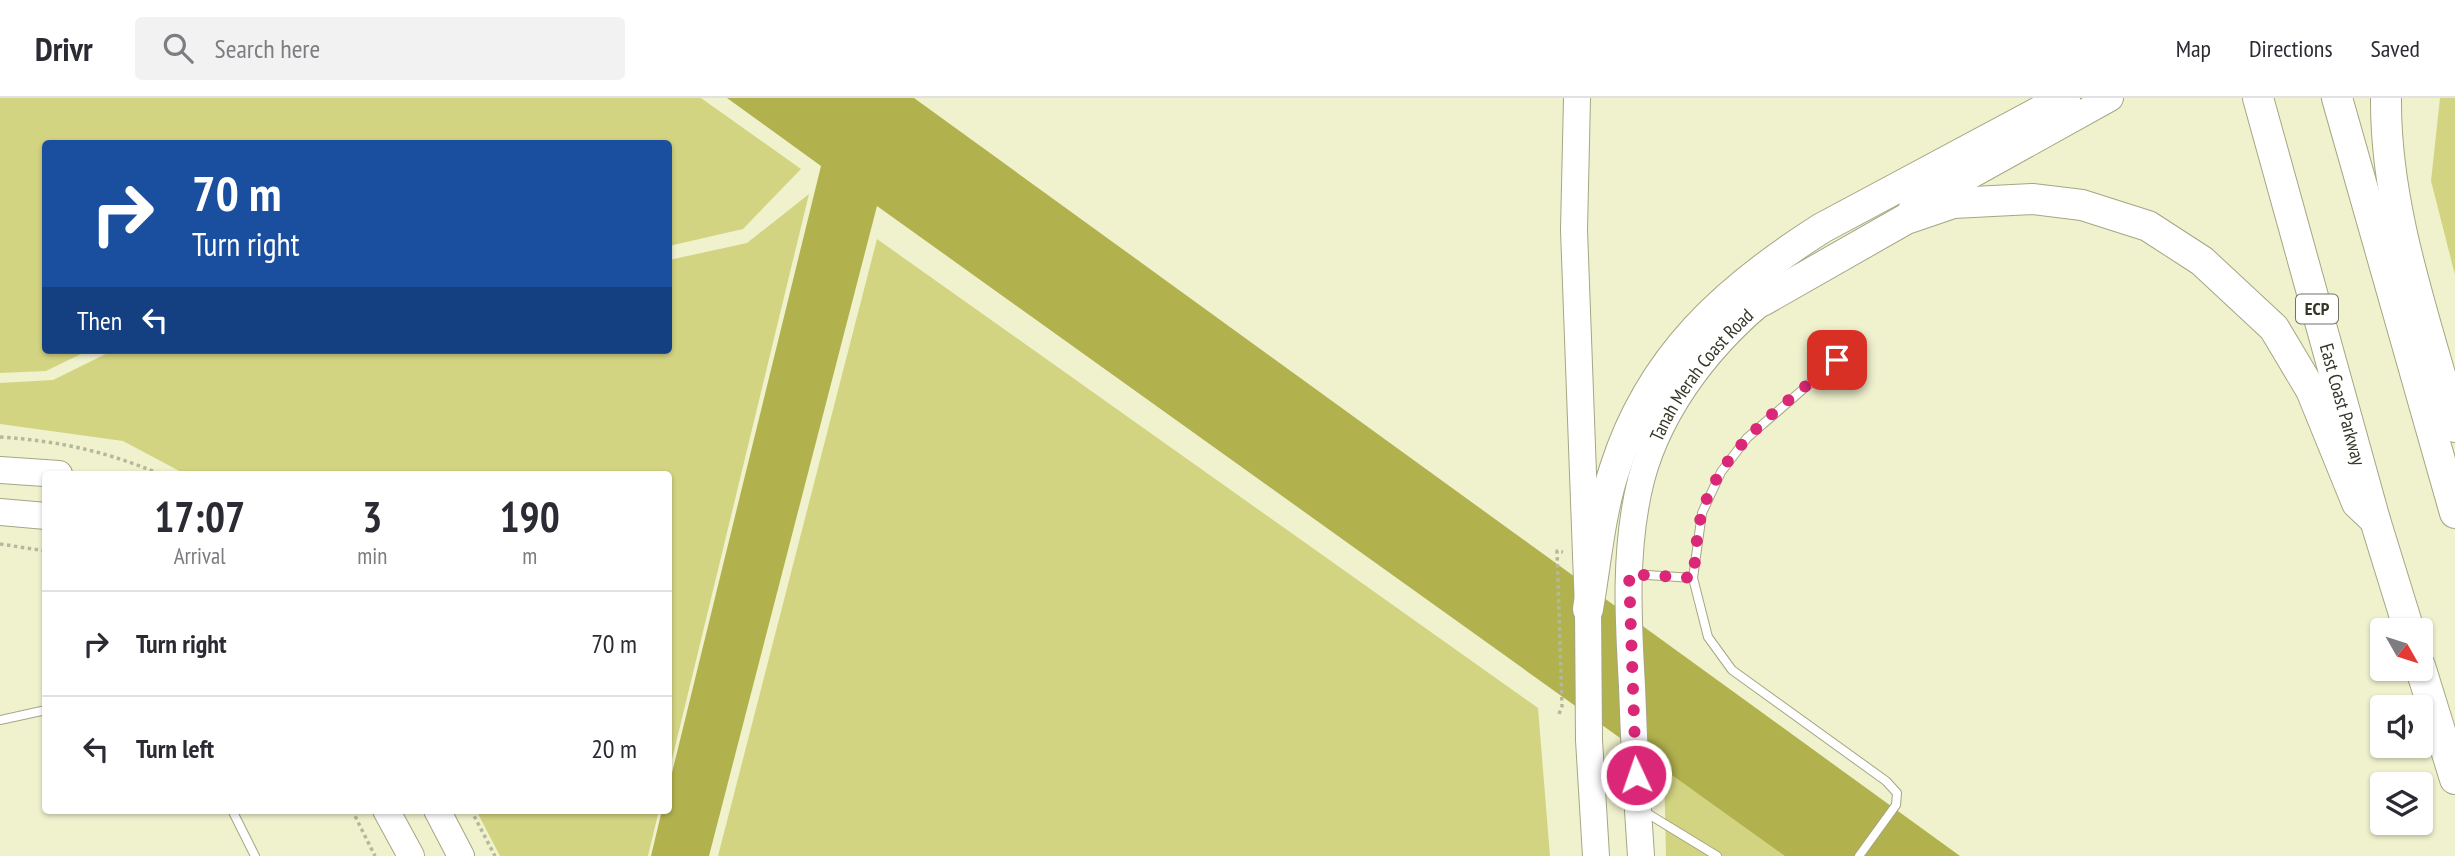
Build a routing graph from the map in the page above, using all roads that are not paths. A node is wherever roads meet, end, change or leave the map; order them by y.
1 (1577, 98) edge
2 (2065, 98) edge
3 (2110, 98) edge
4 (2258, 98) edge
5 (2337, 98) edge
6 (2386, 98) edge
7 (1762, 301) junction
8 (1854, 344) dead end
9 (2455, 427) edge
10 (0, 470) edge
11 (42, 473) edge
12 (0, 512) edge
13 (2455, 513) edge
14 (42, 516) edge
15 (2375, 520) junction
16 (1629, 574) junction
17 (1693, 578) junction
18 (1588, 609) junction
19 (2405, 618) edge
20 (2425, 681) edge
21 (42, 711) edge
22 (0, 720) edge
23 (2455, 779) edge
24 (1638, 808) junction
25 (234, 814) edge
26 (388, 814) edge
27 (439, 814) edge
28 (255, 856) edge
29 (411, 856) edge
30 (461, 856) edge
31 (1596, 856) edge
32 (1641, 856) edge
33 (1717, 856) edge
34 (1859, 856) edge

1 - 18 main road
2 - 18 highway
3 - 7 main road, Tanah Merah Coast Road
4 - 15 highway, East Coast Parkway / ECP
5 - 13 highway
6 - 9 highway
7 - 15 highway
7 - 16 main road, Tanah Merah Coast Road
8 - 17 lane
10 - 11 main road
12 - 14 main road
15 - 19 highway, East Coast Parkway / ECP
16 - 17 lane
16 - 24 main road, Tanah Merah Coast Road
17 - 34 lane
18 - 31 main road
20 - 23 highway
21 - 22 lane
24 - 32 main road, Tanah Merah Coast Road
24 - 33 lane
25 - 28 lane
26 - 29 main road
27 - 30 main road

